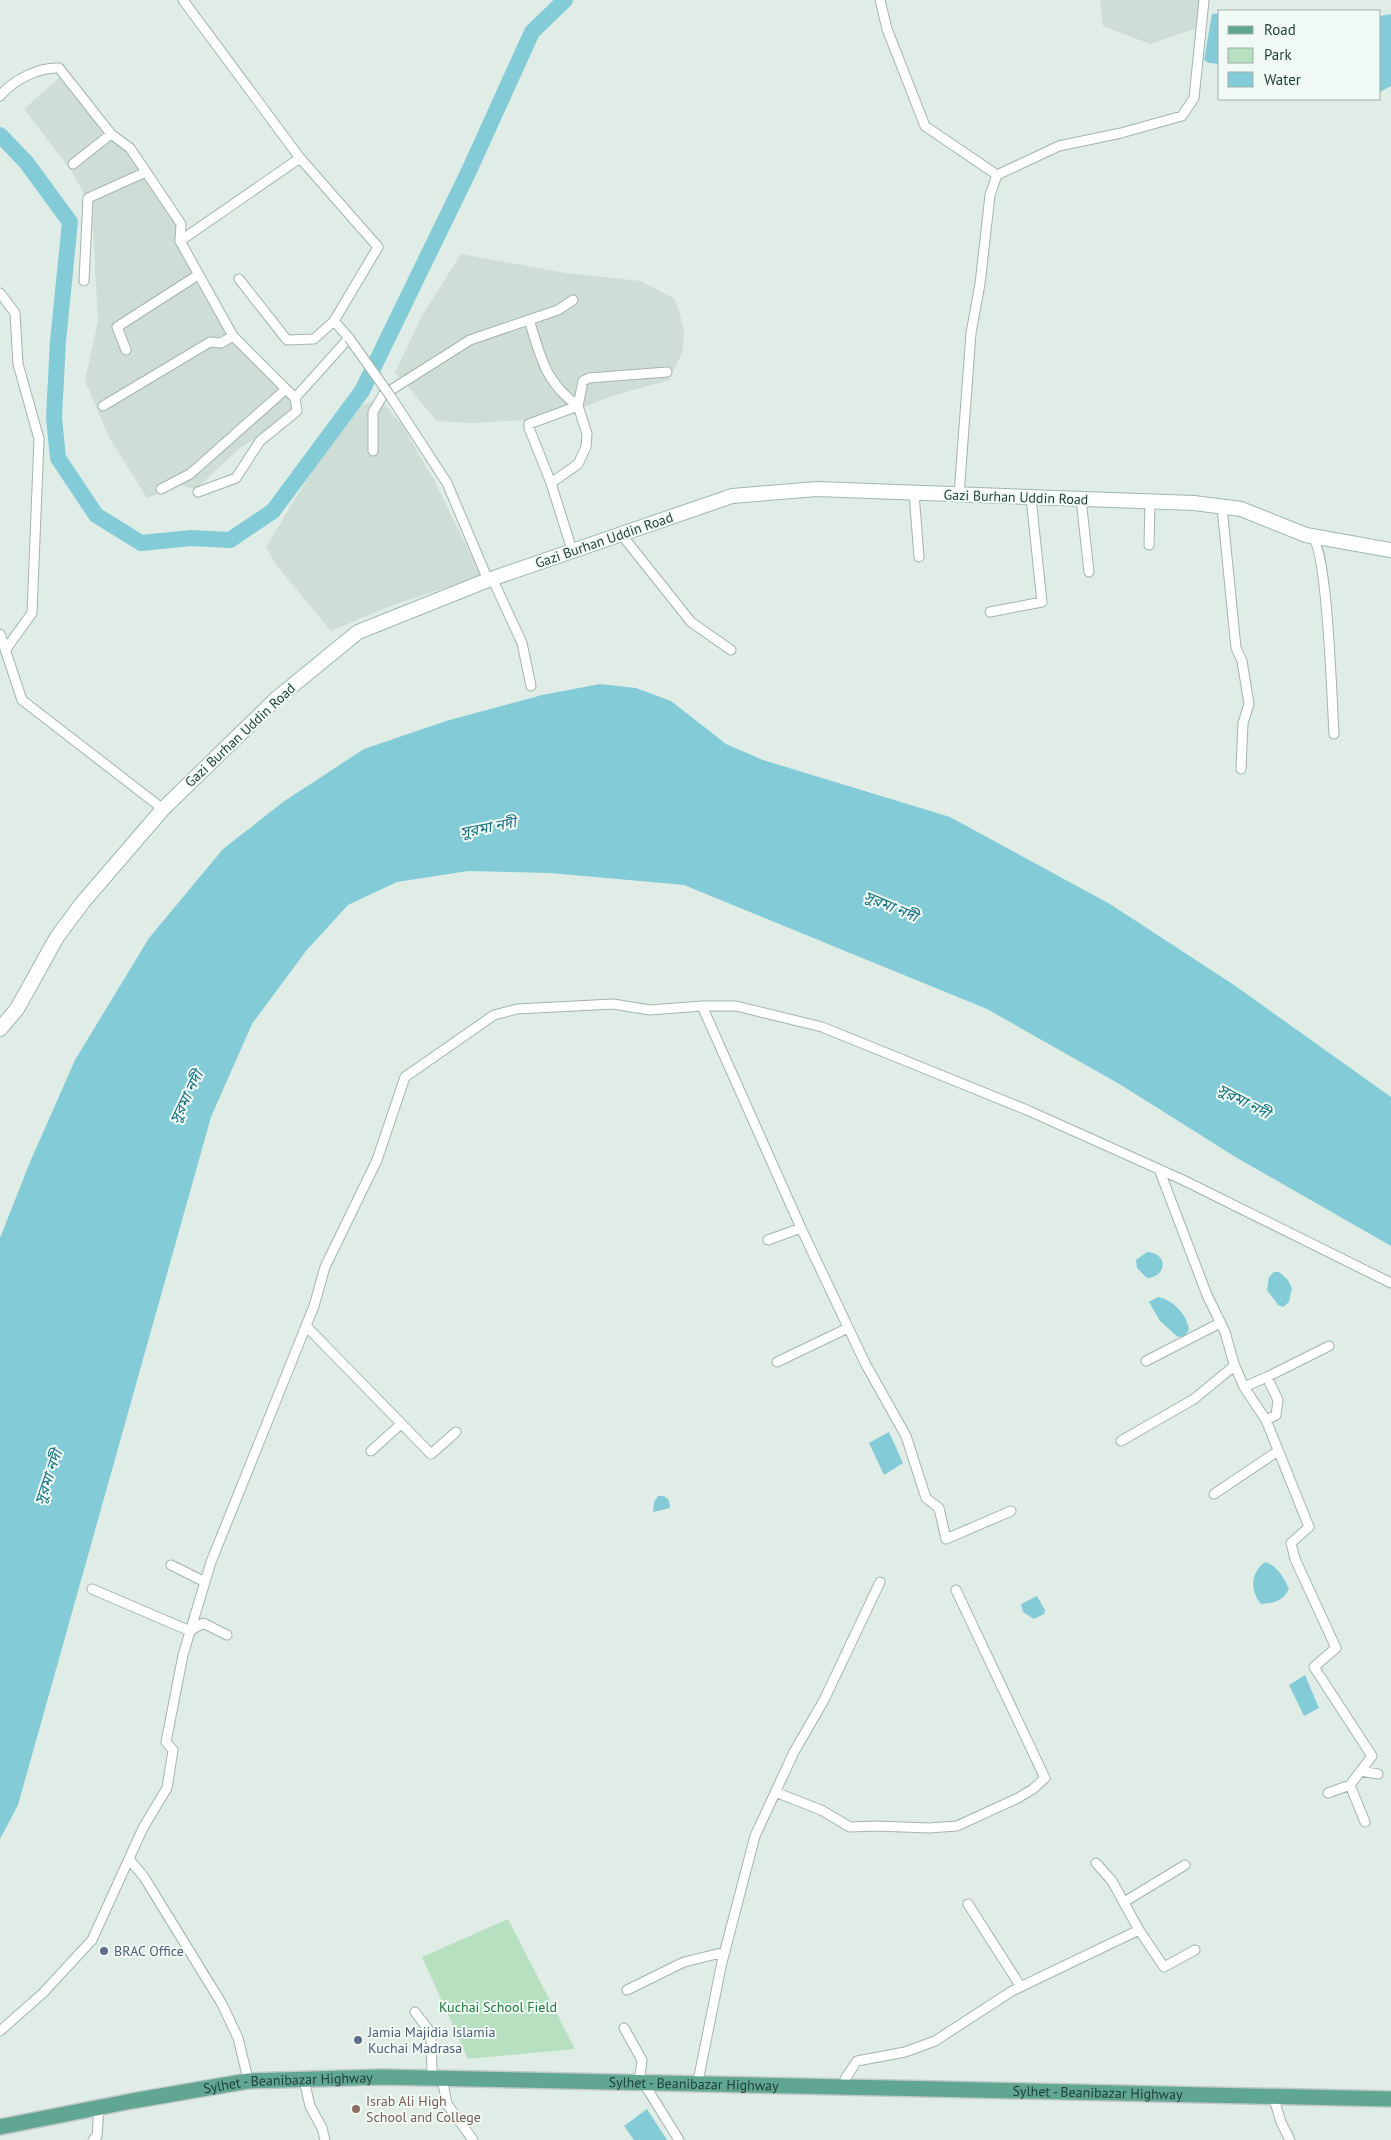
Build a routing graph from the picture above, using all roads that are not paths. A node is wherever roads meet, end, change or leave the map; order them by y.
1 (183, 0) edge
2 (880, 0) edge
3 (1204, 0) edge
4 (0, 96) edge
5 (111, 134) junction
6 (300, 158) junction
7 (73, 164) dead end
8 (146, 172) junction
9 (997, 175) junction
10 (180, 241) junction
11 (198, 275) junction
12 (239, 279) dead end
13 (84, 281) dead end
14 (0, 293) edge
15 (573, 300) dead end
16 (529, 320) junction
17 (334, 321) junction
18 (233, 336) junction
19 (348, 338) junction
20 (126, 350) dead end
21 (667, 372) dead end
22 (286, 389) junction
23 (295, 398) junction
24 (103, 406) dead end
25 (578, 406) junction
26 (373, 451) dead end
27 (551, 483) junction
28 (161, 489) dead end
29 (198, 492) dead end
30 (914, 493) junction
31 (959, 495) junction
32 (1031, 498) junction
33 (1082, 499) junction
34 (1150, 501) junction
35 (1222, 507) junction
36 (621, 534) junction
37 (1311, 535) junction
38 (1149, 545) dead end
39 (572, 550) junction
40 (1391, 550) edge
41 (919, 557) dead end
42 (1089, 572) dead end
43 (490, 579) junction
44 (990, 612) dead end
45 (0, 634) edge
46 (6, 649) junction
47 (731, 650) dead end
48 (531, 686) dead end
49 (1334, 734) dead end
50 (1241, 769) dead end
51 (163, 808) junction
52 (702, 1006) junction
53 (0, 1029) edge
54 (1160, 1170) junction
55 (801, 1228) junction
56 (768, 1240) dead end
57 (1391, 1284) edge
58 (1220, 1323) junction
59 (306, 1326) junction
60 (848, 1328) junction
61 (1328, 1346) dead end
62 (1146, 1361) dead end
63 (777, 1362) dead end
64 (1234, 1366) junction
65 (1267, 1377) junction
66 (1244, 1387) junction
67 (1266, 1420) junction
68 (401, 1424) junction
69 (456, 1432) dead end
70 (1121, 1440) dead end
71 (371, 1451) dead end
72 (1278, 1451) junction
73 (1214, 1494) dead end
74 (1011, 1511) dead end
75 (171, 1565) dead end
76 (205, 1582) junction
77 (880, 1582) dead end
78 (92, 1589) dead end
79 (956, 1590) dead end
80 (190, 1631) junction
81 (228, 1635) dead end
82 (1361, 1771) junction
83 (1378, 1774) dead end
84 (1350, 1784) junction
85 (775, 1792) junction
86 (1328, 1793) dead end
87 (1365, 1822) dead end
88 (129, 1859) junction
89 (1096, 1863) dead end
90 (1185, 1866) dead end
91 (1124, 1902) junction
92 (968, 1904) dead end
93 (1139, 1930) junction
94 (1195, 1950) dead end
95 (725, 1952) junction
96 (1021, 1986) junction
97 (627, 1990) dead end
98 (415, 2012) dead end
99 (624, 2028) dead end
100 (0, 2031) edge
101 (247, 2075) junction
102 (437, 2075) junction
103 (699, 2076) junction
104 (641, 2078) junction
105 (845, 2079) junction
106 (304, 2080) junction
107 (1391, 2092) edge
108 (1273, 2096) junction
109 (1391, 2099) edge
110 (99, 2107) junction
111 (0, 2120) edge
112 (0, 2127) edge
113 (93, 2140) edge
114 (325, 2140) edge
115 (473, 2140) edge
116 (679, 2140) edge
117 (1290, 2140) edge

1 - 6 street
2 - 9 street
3 - 9 street
4 - 5 street
5 - 7 street
5 - 8 street
6 - 10 street
6 - 17 street
8 - 10 street
8 - 13 street
9 - 31 street
10 - 11 street
11 - 18 street
11 - 20 street
12 - 17 street
14 - 46 street
15 - 16 street
16 - 25 street
16 - 26 street
17 - 19 street
18 - 22 street
18 - 24 street
19 - 23 street
19 - 43 street, bridge
21 - 25 street
22 - 23 street
22 - 28 street
23 - 29 street
25 - 27 street
25 - 27 street
27 - 39 street
30 - 31 street, Gazi Burhan Uddin Road
30 - 36 street, Gazi Burhan Uddin Road
30 - 41 street
31 - 32 street, Gazi Burhan Uddin Road
32 - 33 street, Gazi Burhan Uddin Road
32 - 44 street
33 - 34 street, Gazi Burhan Uddin Road
33 - 42 street
34 - 35 street, Gazi Burhan Uddin Road
34 - 38 street
35 - 37 street, Gazi Burhan Uddin Road
35 - 50 street
36 - 39 street, Gazi Burhan Uddin Road
36 - 47 street
37 - 40 street, Gazi Burhan Uddin Road
37 - 49 street
39 - 43 street, Gazi Burhan Uddin Road
43 - 48 street
43 - 51 street, Gazi Burhan Uddin Road
45 - 46 street
46 - 51 street
51 - 53 street, Gazi Burhan Uddin Road
52 - 54 street
52 - 55 street
52 - 59 street
54 - 57 street
54 - 58 street
55 - 56 street
55 - 60 street
58 - 62 street
58 - 64 street
59 - 68 street
59 - 76 street
60 - 63 street
60 - 74 street
61 - 65 street
64 - 66 street
64 - 70 street
65 - 66 street
65 - 67 street
66 - 67 street
67 - 72 street
68 - 69 street
68 - 71 street
72 - 73 street
72 - 82 street
75 - 76 street
76 - 80 street
77 - 85 street
78 - 80 street
79 - 85 street
80 - 81 street
80 - 88 street
82 - 83 street
82 - 84 street
84 - 86 street
84 - 87 street
85 - 95 street
88 - 100 street
88 - 101 street
89 - 91 street
90 - 91 street
91 - 93 street
92 - 96 street
93 - 94 street
93 - 96 street
95 - 97 street
95 - 103 street
96 - 105 street
98 - 102 street
99 - 104 street
101 - 102 main road, Sylhet - Beanibazar Highway
101 - 111 main road, Sylhet - Beanibazar Highway
102 - 104 main road, Sylhet - Beanibazar Highway
102 - 106 main road, Sylhet - Beanibazar Highway
102 - 115 street
103 - 104 main road, Sylhet - Beanibazar Highway
103 - 105 main road, Sylhet - Beanibazar Highway
104 - 108 main road, Sylhet - Beanibazar Highway
104 - 116 street
105 - 107 main road, Sylhet - Beanibazar Highway
106 - 110 main road, Sylhet - Beanibazar Highway
106 - 114 street
108 - 109 main road, Sylhet - Beanibazar Highway
108 - 117 street
110 - 112 main road, Sylhet - Beanibazar Highway
110 - 113 street

